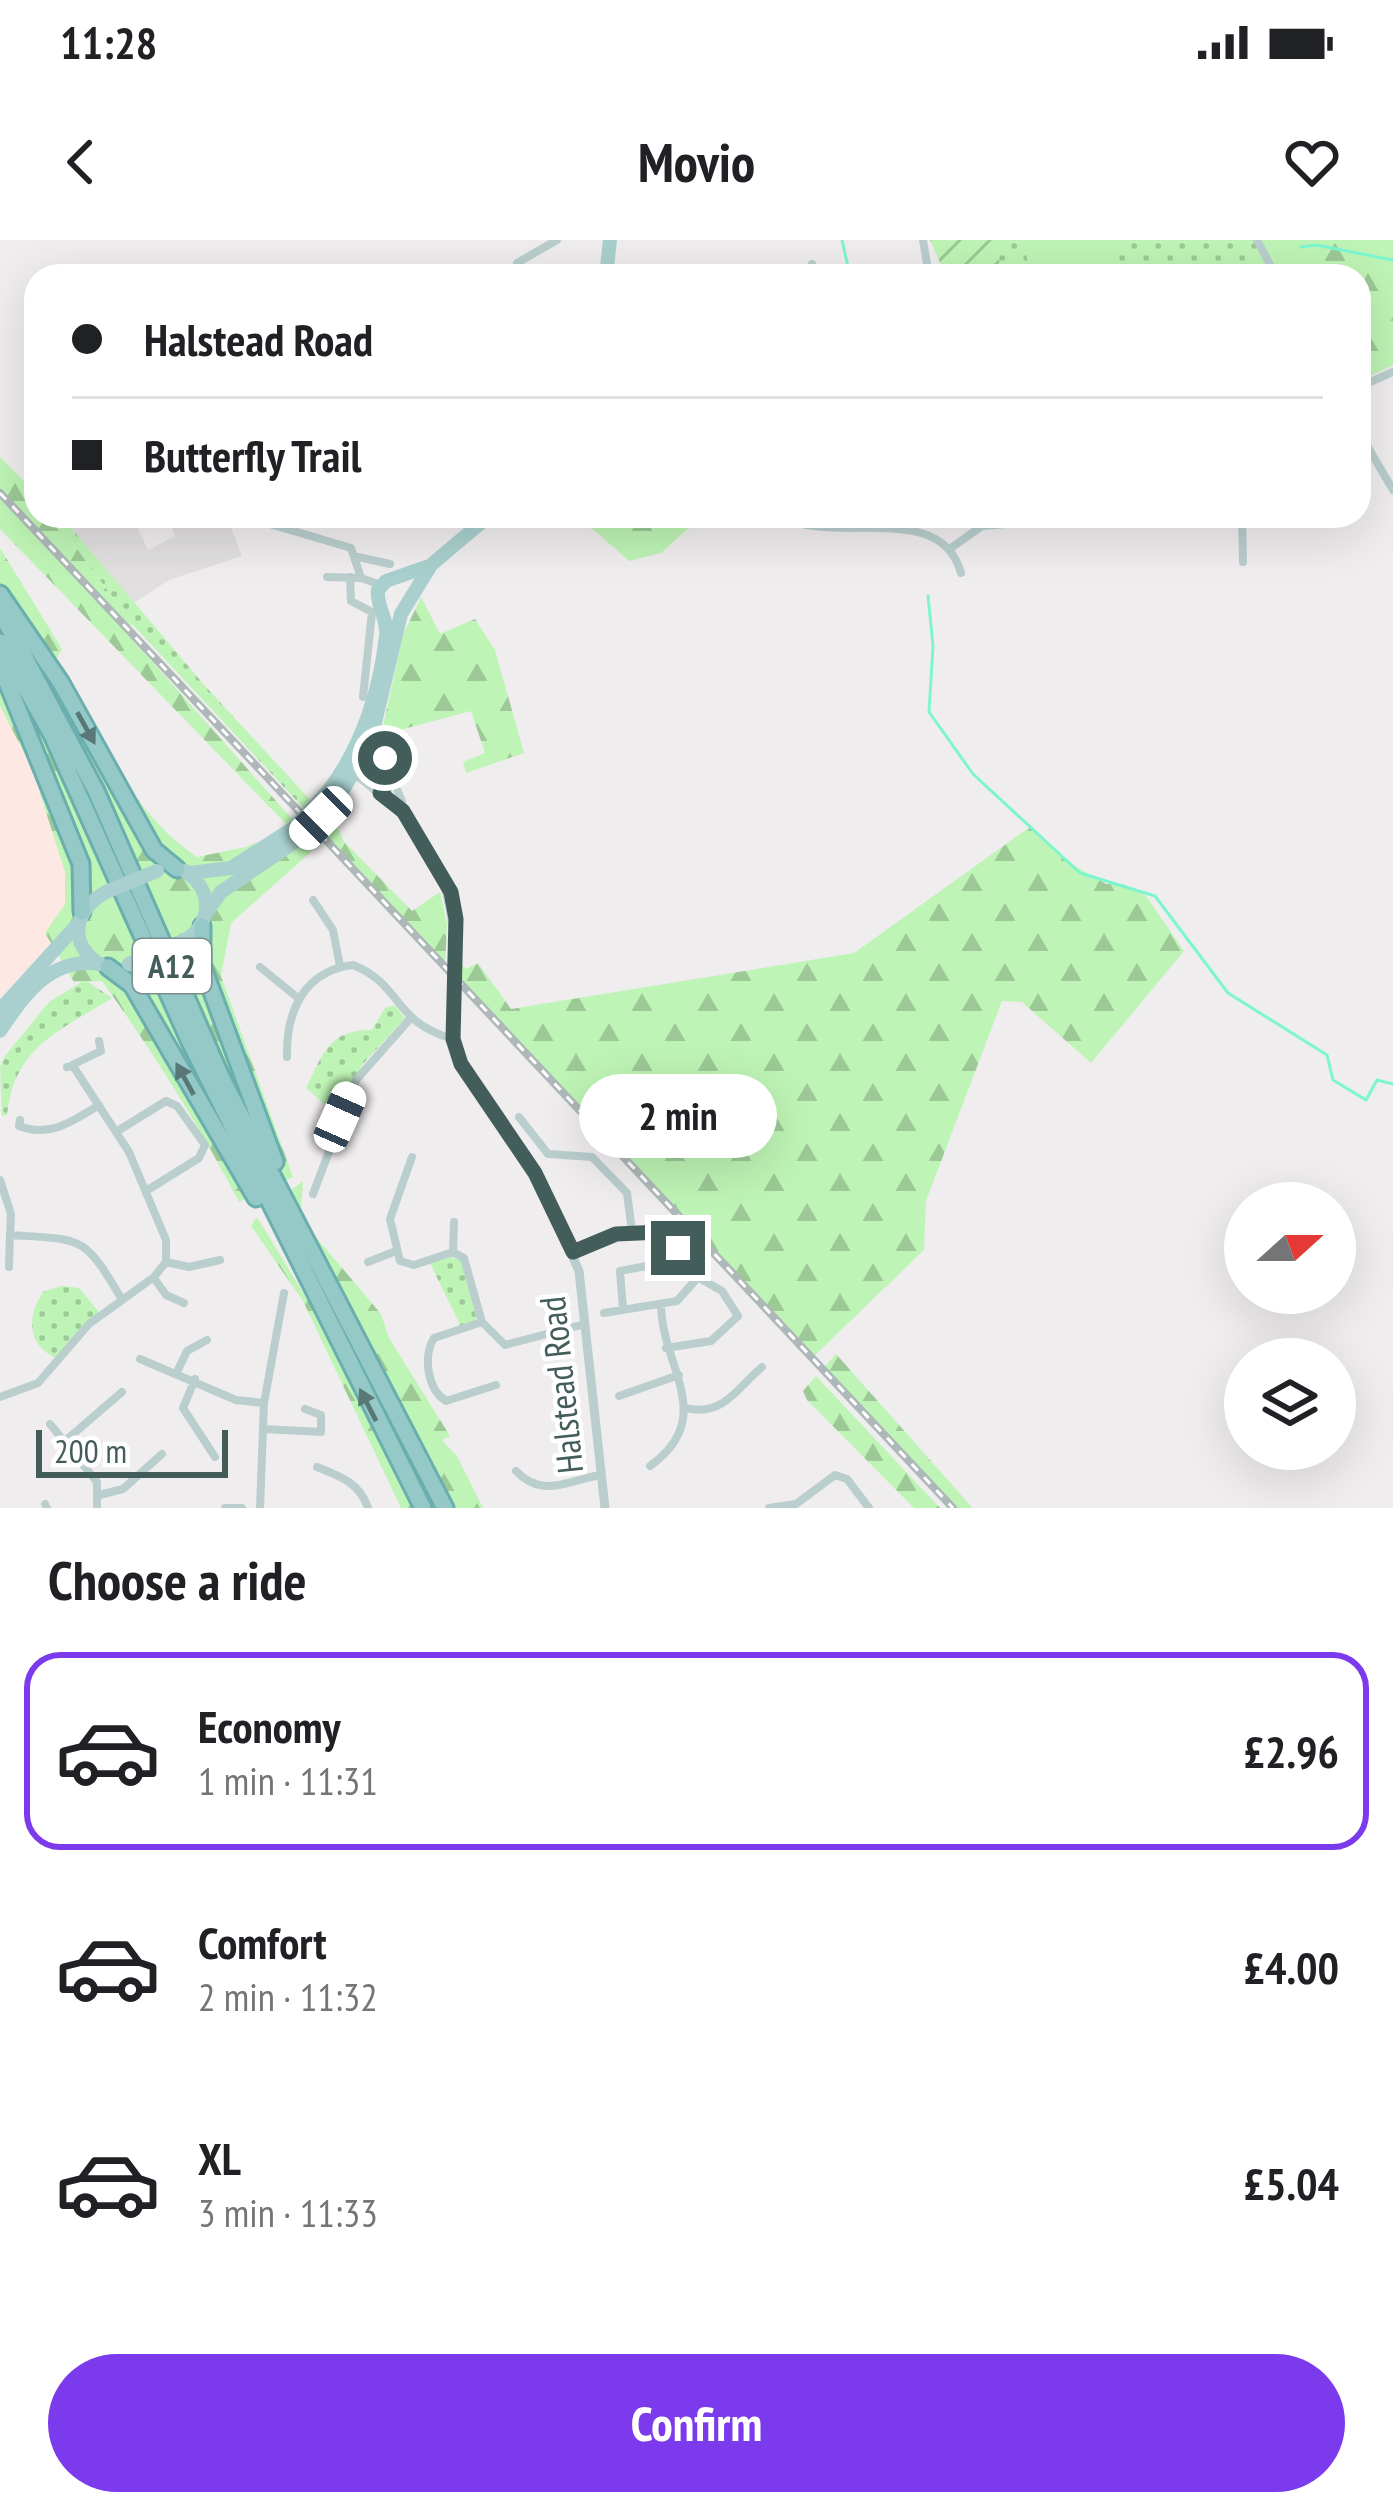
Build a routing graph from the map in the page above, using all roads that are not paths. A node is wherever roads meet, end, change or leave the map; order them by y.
1 (556, 240) edge
2 (517, 263) dead end
3 (1371, 453) edge
4 (1393, 490) edge
5 (284, 528) edge
6 (474, 528) edge
7 (842, 528) edge
8 (979, 528) edge
9 (1242, 528) edge
10 (951, 548) junction
11 (358, 557) junction
12 (1243, 562) dead end
13 (431, 565) junction
14 (961, 572) dead end
15 (387, 576) junction
16 (327, 577) dead end
17 (355, 577) junction
18 (412, 593) junction
19 (0, 594) edge
20 (0, 611) edge
21 (393, 613) junction
22 (0, 642) edge
23 (0, 665) edge
24 (363, 697) dead end
25 (382, 745) dead end
26 (355, 774) junction
27 (392, 778) junction
28 (380, 793) junction
29 (333, 794) junction
30 (402, 801) dead end
31 (299, 832) junction
32 (183, 871) junction
33 (311, 903) dead end
34 (80, 917) junction
35 (204, 920) junction
36 (104, 965) junction
37 (340, 966) junction
38 (260, 967) dead end
39 (298, 998) junction
40 (0, 1010) edge
41 (409, 1020) junction
42 (0, 1031) edge
43 (453, 1039) junction
44 (103, 1049) dead end
45 (287, 1057) dead end
46 (99, 1106) junction
47 (519, 1117) dead end
48 (20, 1123) dead end
49 (116, 1132) junction
50 (412, 1157) dead end
51 (4, 1184) edge
52 (146, 1191) junction
53 (313, 1194) dead end
54 (454, 1222) dead end
55 (632, 1231) junction
56 (10, 1235) junction
57 (678, 1248) junction
58 (290, 1250) junction
59 (396, 1251) junction
60 (453, 1252) junction
61 (573, 1252) junction
62 (313, 1256) junction
63 (220, 1260) dead end
64 (166, 1262) junction
65 (368, 1262) dead end
66 (9, 1267) dead end
67 (154, 1277) junction
68 (700, 1279) junction
69 (284, 1293) dead end
70 (121, 1298) junction
71 (184, 1303) dead end
72 (661, 1305) junction
73 (623, 1309) junction
74 (604, 1313) dead end
75 (482, 1322) junction
76 (585, 1324) junction
77 (207, 1340) dead end
78 (666, 1348) junction
79 (140, 1359) dead end
80 (762, 1367) dead end
81 (177, 1372) junction
82 (679, 1375) junction
83 (195, 1379) junction
84 (496, 1385) dead end
85 (122, 1392) dead end
86 (3, 1393) edge
87 (619, 1396) dead end
88 (264, 1403) junction
89 (686, 1408) junction
90 (305, 1409) dead end
91 (50, 1424) dead end
92 (263, 1429) junction
93 (65, 1442) junction
94 (162, 1454) dead end
95 (215, 1457) dead end
96 (650, 1466) dead end
97 (317, 1467) dead end
98 (516, 1471) dead end
99 (601, 1475) junction
100 (99, 1495) junction
101 (97, 1508) edge
102 (225, 1508) edge
103 (242, 1508) edge
104 (260, 1508) edge
105 (368, 1508) edge
106 (423, 1508) edge
107 (445, 1508) edge
108 (605, 1508) edge
109 (770, 1508) edge
110 (869, 1508) edge

1 - 2 street
3 - 4 street
5 - 11 street
6 - 13 main road
7 - 10 street
8 - 10 street
9 - 12 street
10 - 14 street
11 - 15 street
11 - 17 street
13 - 15 main road
13 - 18 main road
15 - 17 street
15 - 18 main road
15 - 21 main road
16 - 17 street
17 - 24 street
18 - 21 main road
19 -> 32 highway
20 - 62 highway, A12
21 - 26 main road
21 - 29 main road
22 - 58 highway, A12
23 - 34 highway
25 - 27 street
26 - 28 street, Halstead Road
26 - 29 main road
27 - 28 street
27 - 30 street
28 - 43 street, Halstead Road, bridge
29 - 31 main road, bridge
31 - 32 main road
31 - 35 main road
32 - 34 main road, bridge
32 - 35 main road
33 - 37 street
34 - 36 main road
34 - 40 main road
35 - 36 main road, bridge
35 - 62 highway, A12
36 - 42 main road
58 -> 36 highway, A12
37 - 39 street
37 - 41 street
38 - 39 street
39 - 45 street
41 - 43 street
41 - 53 street
43 - 61 street, Halstead Road
44 - 46 street
46 - 48 street
46 - 49 street
47 - 55 street
49 - 52 street
49 - 52 street
50 - 59 street
51 - 56 street
52 - 64 street
54 - 60 street
55 - 57 street
55 - 61 street
56 - 66 street
56 - 70 street
57 - 68 street
57 - 73 street
106 -> 58 highway, A12
59 - 60 street
59 - 65 street
60 - 75 street
61 - 76 street, Halstead Road
62 - 107 highway, A12
63 - 64 street
64 - 67 street
67 - 70 street
67 - 71 street
68 - 72 street
68 - 78 street
69 - 88 street
70 - 86 street
72 - 73 street
72 - 78 street
73 - 74 street
75 - 76 street
75 - 84 street
76 - 99 street, Halstead Road
77 - 81 street
78 - 82 street
79 - 81 street
80 - 89 street
81 - 83 street
82 - 87 street
82 - 89 street
83 - 88 street
83 - 95 street
85 - 93 street
88 - 92 street
89 - 96 street
90 - 92 street
91 - 93 street
92 - 104 street
93 - 100 street
94 - 100 street
97 - 105 street
98 - 99 street
99 - 108 street, Halstead Road
100 - 101 street
102 - 103 street
109 - 110 street

